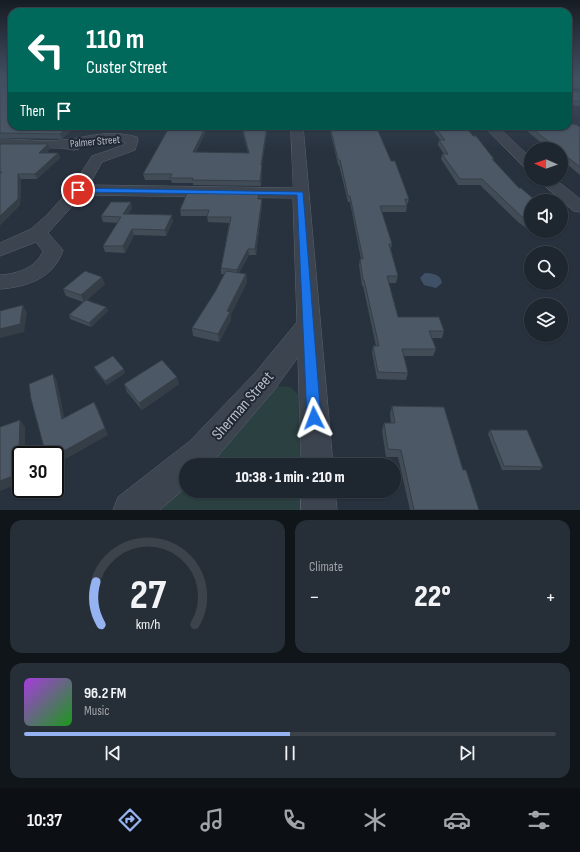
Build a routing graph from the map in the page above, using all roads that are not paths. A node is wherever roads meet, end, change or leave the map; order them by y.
1 (297, 130) edge
2 (494, 130) edge
3 (0, 143) edge
4 (62, 144) junction
5 (97, 159) junction
6 (524, 159) edge
7 (554, 186) edge
8 (78, 190) junction
9 (300, 193) junction
10 (580, 207) edge
11 (38, 233) junction
12 (0, 250) edge
13 (0, 282) edge
14 (309, 323) junction
15 (317, 458) edge
16 (318, 498) edge
17 (130, 510) edge
18 (319, 510) edge

1 - 9 street
2 - 6 street
3 - 4 street, Palmer Street
4 - 5 street, Palmer Street
4 - 5 street, Palmer Street
5 - 8 street, Palmer Street
7 - 10 street
8 - 9 street
8 - 11 street, Palmer Street
9 - 14 street
11 - 12 street, Palmer Street
11 - 13 street
14 - 15 street
14 - 17 street, Sherman Street
16 - 18 street

